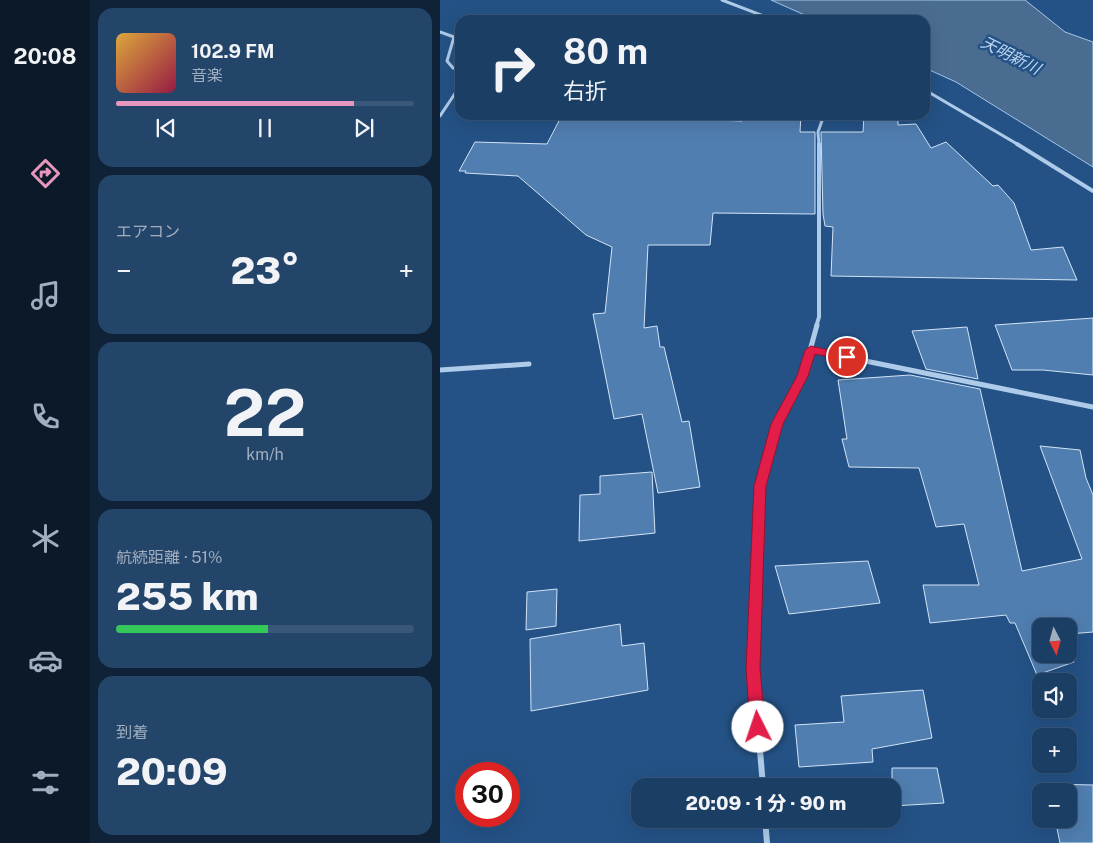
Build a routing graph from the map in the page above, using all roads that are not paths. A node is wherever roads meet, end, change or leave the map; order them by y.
1 (722, 0) edge
2 (761, 15) edge
3 (440, 32) edge
4 (455, 40) edge
5 (455, 40) edge
6 (455, 69) edge
7 (930, 93) edge
8 (455, 94) edge
9 (440, 116) edge
10 (822, 120) edge
11 (1093, 191) edge
12 (811, 350) junction
13 (529, 364) dead end
14 (440, 370) edge
15 (1093, 407) edge
16 (762, 778) edge
17 (766, 828) edge
18 (767, 843) edge

1 - 2 street
3 - 4 street
5 - 6 street
7 - 11 street
8 - 9 street
10 - 12 street
12 - 15 street
12 - 16 street
13 - 14 street
17 - 18 street

